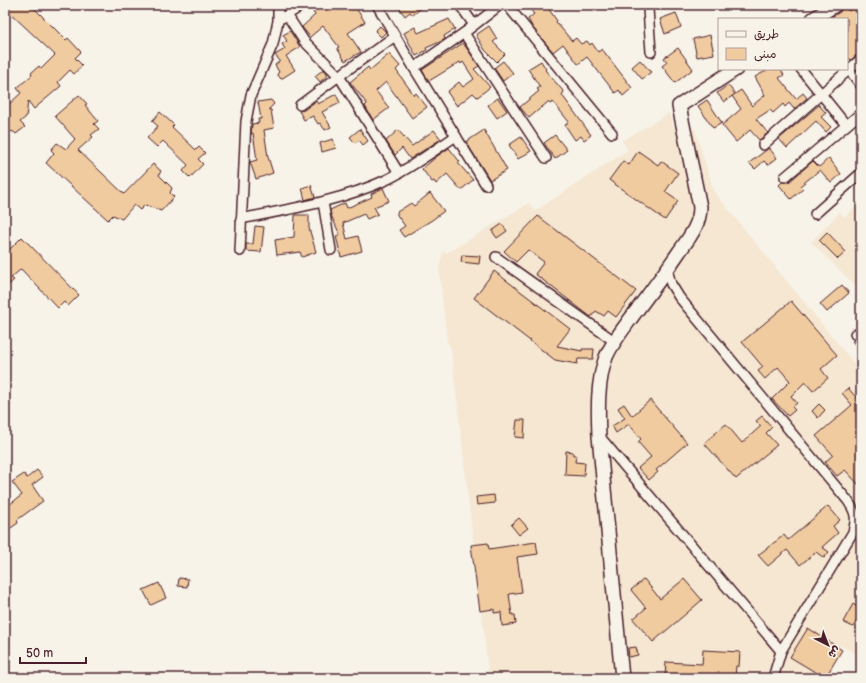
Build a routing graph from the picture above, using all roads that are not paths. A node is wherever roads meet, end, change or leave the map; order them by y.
1 (278, 5) edge
2 (303, 5) edge
3 (377, 5) edge
4 (460, 5) edge
5 (500, 5) edge
6 (507, 5) edge
7 (650, 5) edge
8 (835, 5) edge
9 (286, 15) junction
10 (815, 18) edge
11 (278, 21) junction
12 (474, 25) junction
13 (464, 33) junction
14 (395, 36) junction
15 (651, 52) dead end
16 (861, 59) edge
17 (414, 68) junction
18 (734, 70) edge
19 (802, 70) edge
20 (849, 70) junction
21 (339, 76) junction
22 (861, 85) edge
23 (821, 94) junction
24 (300, 105) dead end
25 (861, 113) edge
26 (846, 126) junction
27 (612, 133) dead end
28 (456, 136) junction
29 (763, 145) dead end
30 (546, 158) dead end
31 (399, 173) junction
32 (861, 173) edge
33 (785, 177) dead end
34 (486, 185) dead end
35 (323, 202) junction
36 (815, 214) dead end
37 (241, 219) junction
38 (331, 250) dead end
39 (240, 251) dead end
40 (496, 257) dead end
41 (667, 269) junction
42 (614, 341) junction
43 (600, 436) junction
44 (781, 651) junction
45 (622, 678) edge
46 (773, 678) edge

1 - 11 street
2 - 9 street
3 - 14 street
4 - 12 street
5 - 12 street
6 - 27 street
7 - 15 street
8 - 10 street
9 - 11 street
9 - 21 street
11 - 37 street
12 - 13 street
13 - 17 street
13 - 30 street
14 - 17 street
14 - 21 street
16 - 20 street
17 - 28 street
18 - 41 street
19 - 23 street
20 - 22 street
20 - 23 street
21 - 24 street
21 - 31 street
23 - 26 street
23 - 29 street
25 - 26 street
26 - 33 street
28 - 31 street
28 - 34 street
31 - 35 street
32 - 36 street
35 - 37 street
35 - 38 street
37 - 39 street
40 - 42 street
41 - 42 street
41 - 44 street
42 - 43 street
43 - 44 street
43 - 45 street
44 - 46 street

